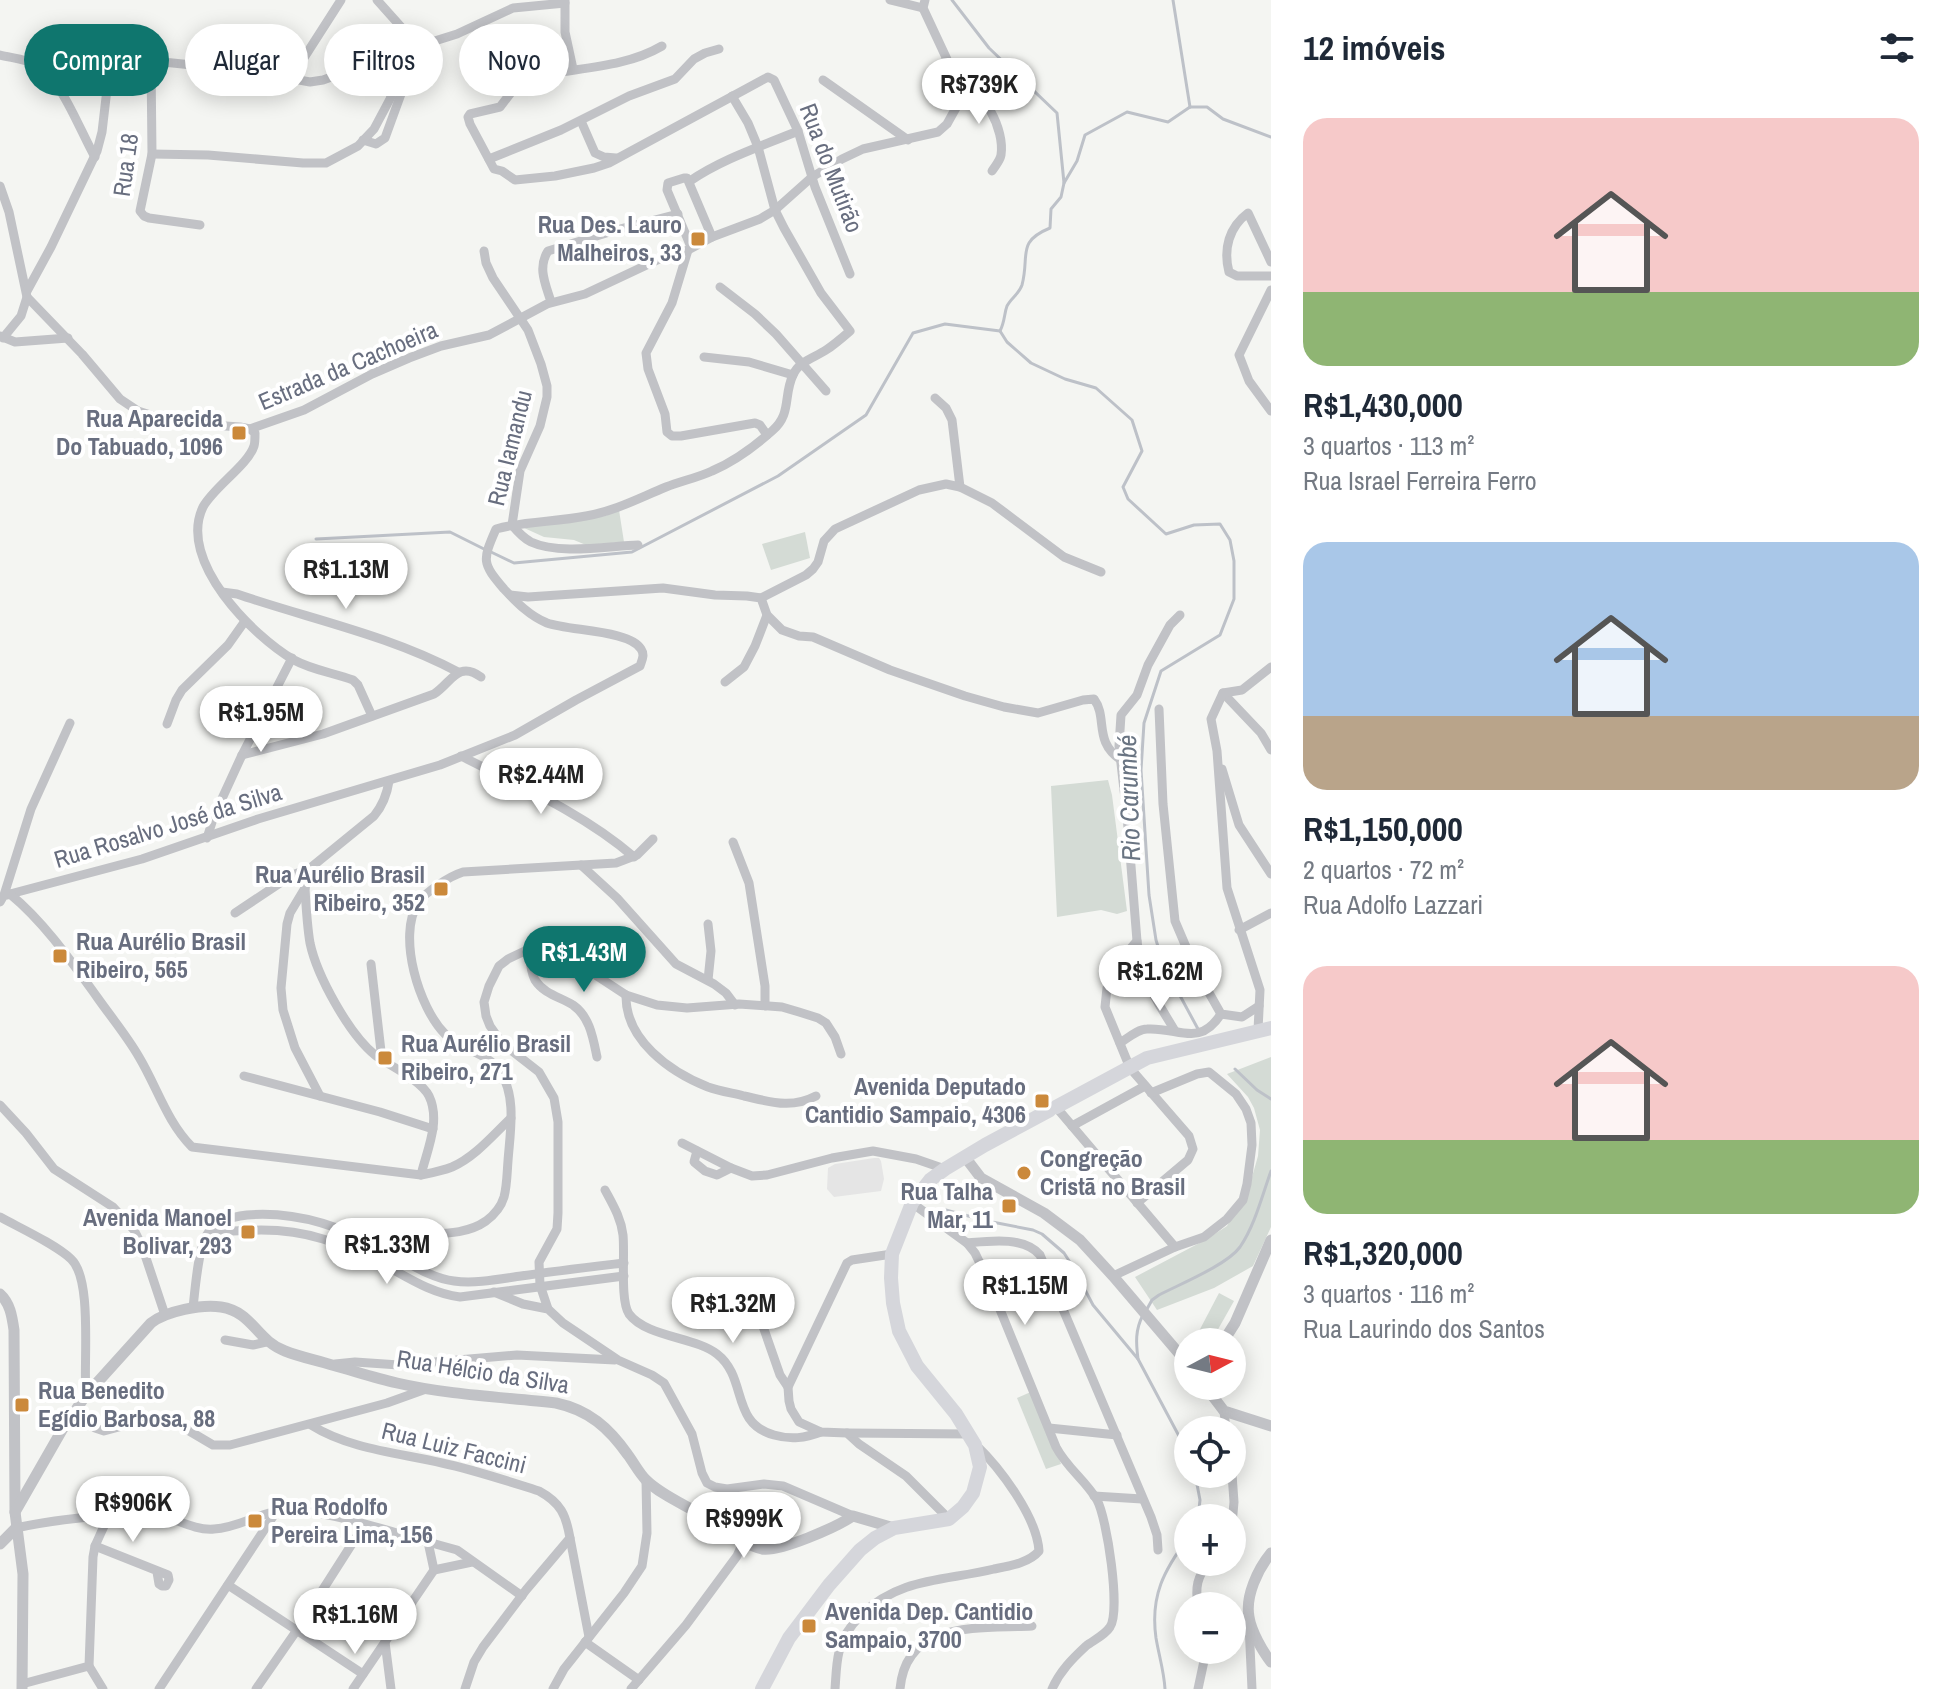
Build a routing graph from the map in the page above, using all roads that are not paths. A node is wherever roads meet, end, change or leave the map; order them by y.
1 (341, 0) edge
2 (377, 0) edge
3 (890, 0) edge
4 (565, 1) edge
5 (924, 4) edge
6 (504, 5) edge
7 (398, 24) edge
8 (443, 38) edge
9 (662, 46) dead end
10 (719, 49) dead end
11 (308, 51) edge
12 (0, 55) edge
13 (573, 69) junction
14 (823, 80) dead end
15 (958, 83) junction
16 (106, 96) edge
17 (151, 96) edge
18 (390, 96) edge
19 (732, 96) junction
20 (581, 121) junction
21 (798, 131) junction
22 (908, 140) junction
23 (758, 147) junction
24 (152, 154) junction
25 (95, 157) junction
26 (616, 158) junction
27 (489, 159) junction
28 (992, 171) dead end
29 (812, 177) junction
30 (690, 181) junction
31 (0, 186) edge
32 (775, 210) junction
33 (678, 214) junction
34 (200, 225) dead end
35 (712, 237) junction
36 (689, 248) junction
37 (484, 251) dead end
38 (1271, 262) edge
39 (850, 274) dead end
40 (1271, 276) edge
41 (720, 287) dead end
42 (1271, 290) edge
43 (27, 294) junction
44 (551, 302) junction
45 (520, 318) junction
46 (2, 337) edge
47 (68, 338) junction
48 (704, 357) dead end
49 (802, 363) junction
50 (793, 375) junction
51 (826, 391) dead end
52 (935, 398) dead end
53 (1271, 411) edge
54 (250, 429) junction
55 (767, 435) junction
56 (960, 487) junction
57 (512, 525) junction
58 (638, 545) dead end
59 (1101, 572) dead end
60 (222, 592) junction
61 (510, 595) junction
62 (761, 598) junction
63 (767, 615) junction
64 (1180, 615) dead end
65 (245, 621) junction
66 (292, 658) junction
67 (1271, 667) edge
68 (458, 672) junction
69 (481, 677) dead end
70 (725, 682) dead end
71 (1223, 693) junction
72 (1159, 709) dead end
73 (372, 716) junction
74 (70, 723) dead end
75 (167, 724) dead end
76 (1271, 750) edge
77 (1217, 751) junction
78 (242, 755) junction
79 (461, 756) junction
80 (1121, 760) junction
81 (389, 781) junction
82 (207, 838) junction
83 (653, 839) dead end
84 (733, 842) dead end
85 (634, 857) junction
86 (581, 865) junction
87 (309, 869) junction
88 (1271, 874) edge
89 (305, 888) junction
90 (5, 897) edge
91 (235, 913) dead end
92 (1271, 913) edge
93 (708, 924) dead end
94 (1239, 930) junction
95 (1137, 941) junction
96 (532, 948) junction
97 (371, 964) dead end
98 (708, 980) junction
99 (626, 995) junction
100 (735, 1005) junction
101 (1271, 1005) edge
102 (765, 1006) junction
103 (1259, 1010) junction
104 (1221, 1014) junction
105 (1264, 1029) edge
106 (1175, 1031) junction
107 (1120, 1043) junction
108 (841, 1054) dead end
109 (597, 1057) dead end
110 (382, 1060) junction
111 (1130, 1068) junction
112 (244, 1076) dead end
113 (1148, 1090) junction
114 (320, 1096) junction
115 (816, 1096) dead end
116 (0, 1105) edge
117 (1053, 1109) junction
118 (511, 1118) junction
119 (1072, 1126) junction
120 (433, 1129) junction
121 (682, 1143) dead end
122 (965, 1157) junction
123 (945, 1169) junction
124 (421, 1175) junction
125 (605, 1190) dead end
126 (912, 1203) junction
127 (1137, 1203) junction
128 (0, 1217) edge
129 (212, 1229) junction
130 (1271, 1240) edge
131 (967, 1243) junction
132 (1175, 1247) junction
133 (380, 1248) junction
134 (892, 1254) junction
135 (373, 1259) junction
136 (624, 1263) junction
137 (539, 1274) junction
138 (624, 1276) junction
139 (1113, 1276) junction
140 (540, 1285) junction
141 (494, 1292) junction
142 (751, 1292) dead end
143 (0, 1294) edge
144 (193, 1308) junction
145 (548, 1309) junction
146 (165, 1315) junction
147 (1232, 1328) edge
148 (225, 1340) dead end
149 (266, 1342) junction
150 (1174, 1347) edge
151 (618, 1360) junction
152 (332, 1365) junction
153 (788, 1387) junction
154 (426, 1389) junction
155 (86, 1395) junction
156 (1216, 1400) edge
157 (1224, 1411) junction
158 (73, 1414) junction
159 (1225, 1416) edge
160 (311, 1425) junction
161 (1271, 1426) edge
162 (1049, 1428) junction
163 (821, 1432) junction
164 (847, 1433) junction
165 (1117, 1435) junction
166 (972, 1440) junction
167 (646, 1480) junction
168 (1094, 1496) junction
169 (1142, 1499) junction
170 (15, 1512) junction
171 (276, 1512) junction
172 (109, 1515) junction
173 (853, 1516) junction
174 (949, 1519) junction
175 (364, 1525) junction
176 (16, 1528) junction
177 (894, 1528) junction
178 (570, 1538) junction
179 (744, 1540) junction
180 (428, 1542) junction
181 (19, 1543) junction
182 (0, 1544) edge
183 (95, 1546) junction
184 (0, 1550) edge
185 (1158, 1550) dead end
186 (1271, 1553) edge
187 (472, 1562) junction
188 (434, 1570) junction
189 (157, 1572) dead end
190 (228, 1585) junction
191 (522, 1596) junction
192 (1249, 1617) junction
193 (1032, 1626) dead end
194 (297, 1630) junction
195 (587, 1639) junction
196 (385, 1642) junction
197 (1271, 1662) edge
198 (1203, 1664) edge
199 (89, 1666) junction
200 (363, 1674) junction
201 (639, 1680) junction
202 (22, 1686) edge
203 (103, 1689) edge
204 (159, 1689) edge
205 (256, 1689) edge
206 (353, 1689) edge
207 (391, 1689) edge
208 (465, 1689) edge
209 (553, 1689) edge
210 (631, 1689) edge
211 (762, 1689) edge
212 (835, 1689) edge
213 (900, 1689) edge
214 (1052, 1689) edge
215 (1198, 1689) edge
216 (1252, 1689) edge

1 - 11 street
2 - 7 street
3 - 5 street
4 - 6 street
4 - 13 street
5 - 15 street
6 - 8 street
9 - 13 street
10 - 20 street
12 - 25 street
13 - 27 street
14 - 22 street
15 - 22 street, Estrada da Cachoeira
15 - 28 street
16 - 25 street
17 - 24 street, Rua 18
18 - 24 street
19 - 21 street, Rua do Mutirão
19 - 23 street
19 - 26 street, Rua do Mutirão
20 - 26 street
20 - 27 street
21 - 23 street
21 - 29 street, Rua do Mutirão
22 - 29 street, Estrada da Cachoeira
23 - 30 street
23 - 32 street
24 - 34 street, Rua 18
25 - 43 street
26 - 27 street, Rua do Mutirão
29 - 32 street, Estrada da Cachoeira
29 - 39 street, Rua do Mutirão
30 - 33 street
30 - 35 street
31 - 43 street
32 - 35 street, Estrada da Cachoeira
32 - 49 street
33 - 36 street
33 - 44 street
35 - 36 street, Estrada da Cachoeira
36 - 44 street, Estrada da Cachoeira
36 - 55 street
37 - 45 street, Rua Iamandu
38 - 40 street
41 - 49 street
42 - 53 street
43 - 46 street
43 - 47 street
44 - 45 street, Estrada da Cachoeira
45 - 54 street, Estrada da Cachoeira
45 - 57 street, Rua Iamandu
46 - 47 street
47 - 54 street
48 - 50 street
49 - 50 street
49 - 51 street
50 - 55 street
52 - 56 street
54 - 60 street
55 - 57 street
56 - 59 street
56 - 62 street
57 - 58 street
57 - 61 street
60 - 65 street
60 - 68 street
61 - 62 street
61 - 79 street, Rua Rosalvo José da Silva
62 - 63 street
63 - 70 street
63 - 80 street
64 - 80 street
65 - 66 street
65 - 75 street
66 - 73 street
66 - 78 street
67 - 71 street
68 - 69 street
68 - 73 street
71 - 76 street
71 - 77 street
72 - 104 street
73 - 78 street
74 - 90 street
77 - 88 street
77 - 94 street
78 - 82 street
79 - 81 street, Rua Rosalvo José da Silva
79 - 85 street
80 - 95 street
81 - 82 street, Rua Rosalvo José da Silva
81 - 87 street
82 - 90 street, Rua Rosalvo José da Silva
83 - 85 street
84 - 102 street
85 - 86 street
86 - 98 street
86 - 118 street
87 - 89 street
87 - 91 street
89 - 110 street
89 - 114 street
90 - 124 street
92 - 94 street
93 - 98 street
94 - 103 street
95 - 106 street
95 - 107 street
96 - 99 street
96 - 109 street
96 - 137 street
97 - 110 street
98 - 100 street
99 - 100 street
99 - 115 street
100 - 102 street
101 - 103 street
102 - 108 street
103 - 104 street
103 - 105 street
104 - 106 street
105 - 111 main road
106 - 107 street
107 - 111 street
110 - 120 street
111 - 113 street
111 - 117 main road
112 - 114 street
113 - 119 street
113 - 127 street
113 - 132 street
114 - 120 street
116 - 146 street
117 - 119 street
117 - 122 main road
118 - 124 street
118 - 133 street
119 - 127 street
120 - 124 street
121 - 123 street
122 - 123 main road
122 - 139 street
123 - 126 main road
125 - 136 street
126 - 131 street
126 - 134 main road
127 - 132 street
128 - 155 street
129 - 133 street
129 - 135 street
129 - 144 street
130 - 147 street
131 - 162 street
131 - 165 street
132 - 139 street
133 - 135 street
133 - 137 street
134 - 153 street
134 - 166 main road
135 - 141 street
136 - 137 street
136 - 138 street
137 - 140 street
138 - 140 street
138 - 163 street
139 - 150 street
140 - 141 street
140 - 145 street
141 - 145 street
142 - 153 street
143 - 170 street
144 - 146 street, Rua Hélcio da Silva
144 - 149 street, Rua Hélcio da Silva
145 - 151 street
146 - 155 street
148 - 149 street
149 - 152 street, Rua Hélcio da Silva
151 - 152 street
151 - 173 street
152 - 154 street, Rua Hélcio da Silva
153 - 163 street
154 - 160 street
154 - 167 street, Rua Hélcio da Silva
155 - 158 street
156 - 157 street
157 - 159 street
157 - 161 street
158 - 160 street
158 - 170 street
160 - 178 street, Rua Luiz Faccini
162 - 165 street
162 - 168 street
163 - 164 street
164 - 166 street
164 - 174 street
165 - 169 street
166 - 174 main road
166 - 212 street
167 - 179 street, Rua Hélcio da Silva
167 - 195 street
168 - 169 street
168 - 214 street
169 - 185 street
170 - 176 street
171 - 172 street
171 - 175 street
171 - 190 street
172 - 176 street
172 - 183 street
173 - 177 street
173 - 179 street, Rua Hélcio da Silva
174 - 177 main road
175 - 180 street
175 - 194 street
176 - 181 street
176 - 182 street
177 - 211 main road
178 - 191 street
178 - 195 street, Rua Luiz Faccini
179 - 201 street
180 - 187 street
180 - 188 street
181 - 184 street
181 - 202 street
183 - 189 street
183 - 199 street
186 - 192 street
187 - 188 street
187 - 191 street
188 - 196 street
190 - 194 street
190 - 204 street
191 - 208 street
192 - 197 street
192 - 216 street
193 - 213 street
194 - 200 street
194 - 205 street
195 - 201 street
195 - 209 street
196 - 200 street
196 - 207 street
198 - 215 street
199 - 202 street
199 - 203 street
200 - 206 street
201 - 210 street

